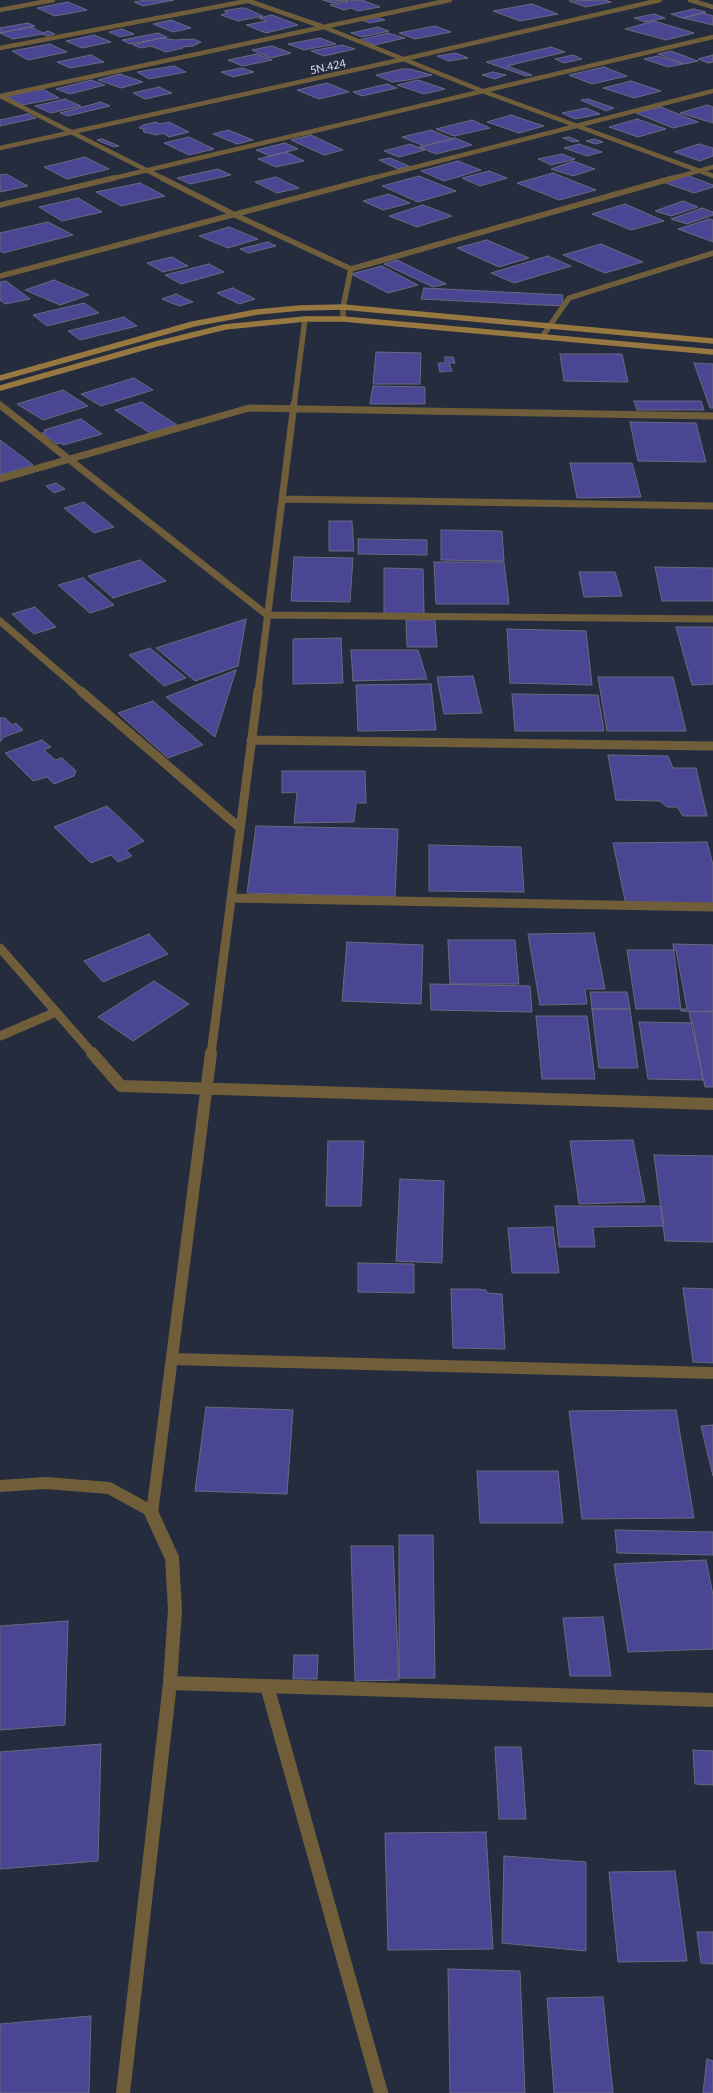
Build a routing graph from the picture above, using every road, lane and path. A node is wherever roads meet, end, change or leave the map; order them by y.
1 (53, 0) edge
2 (250, 0) edge
3 (450, 0) edge
4 (660, 0) edge
5 (690, 0) edge
6 (713, 7) edge
7 (0, 10) edge
8 (322, 26) junction
9 (713, 37) edge
10 (0, 48) edge
11 (404, 59) junction
12 (713, 91) edge
13 (485, 92) junction
14 (0, 96) edge
15 (578, 127) junction
16 (73, 132) junction
17 (0, 148) edge
18 (713, 166) edge
19 (145, 170) junction
20 (698, 171) junction
21 (713, 176) edge
22 (0, 206) edge
23 (233, 214) junction
24 (713, 253) edge
25 (351, 269) junction
26 (0, 276) edge
27 (343, 307) junction
28 (304, 319) junction
29 (343, 319) junction
30 (550, 326) junction
31 (542, 338) junction
32 (713, 341) edge
33 (713, 352) edge
34 (0, 378) edge
35 (0, 388) edge
36 (0, 404) edge
37 (293, 408) junction
38 (713, 416) edge
39 (71, 459) junction
40 (0, 479) edge
41 (282, 499) junction
42 (713, 506) edge
43 (267, 615) junction
44 (713, 618) edge
45 (0, 621) edge
46 (251, 740) junction
47 (713, 746) edge
48 (240, 828) junction
49 (231, 898) junction
50 (713, 908) edge
51 (0, 948) edge
52 (56, 1012) junction
53 (0, 1036) edge
54 (207, 1088) junction
55 (713, 1104) edge
56 (172, 1359) junction
57 (713, 1373) edge
58 (0, 1486) edge
59 (151, 1511) junction
60 (170, 1683) junction
61 (267, 1686) junction
62 (713, 1700) edge
63 (123, 2093) edge
64 (381, 2093) edge

1 - 7 street
2 - 8 street
2 - 10 street
3 - 8 street
4 - 11 street, 5N.424
5 - 6 street
8 - 11 street
8 - 14 street
9 - 13 street
11 - 13 street
11 - 16 street, 5N.424
12 - 15 street
13 - 15 street
13 - 19 street
14 - 16 street
15 - 20 street
15 - 23 street
16 - 17 street, 5N.424
16 - 19 street
18 - 20 street
19 - 22 street
19 - 23 street
20 - 21 street
20 - 25 street
23 - 25 street
23 - 26 street
24 - 30 street
25 - 27 street
27 - 29 street
27 - 30 main road
27 - 34 main road
28 - 29 main road
28 - 35 main road
28 - 37 street
29 - 31 main road
30 - 31 street
30 - 32 main road
31 - 33 main road
36 - 39 street
37 - 38 street
37 - 39 street
37 - 41 street
39 - 40 street
39 - 43 street
41 - 42 street
41 - 43 street
43 - 44 street
43 - 46 street
45 - 48 street
46 - 47 street
46 - 48 street
48 - 49 street
49 - 50 street
49 - 54 street
51 - 52 street
52 - 53 street
52 - 54 street
54 - 55 street
54 - 56 street
56 - 57 street
56 - 59 street
58 - 59 street
59 - 60 street
60 - 61 street
60 - 63 street
61 - 62 street
61 - 64 street

